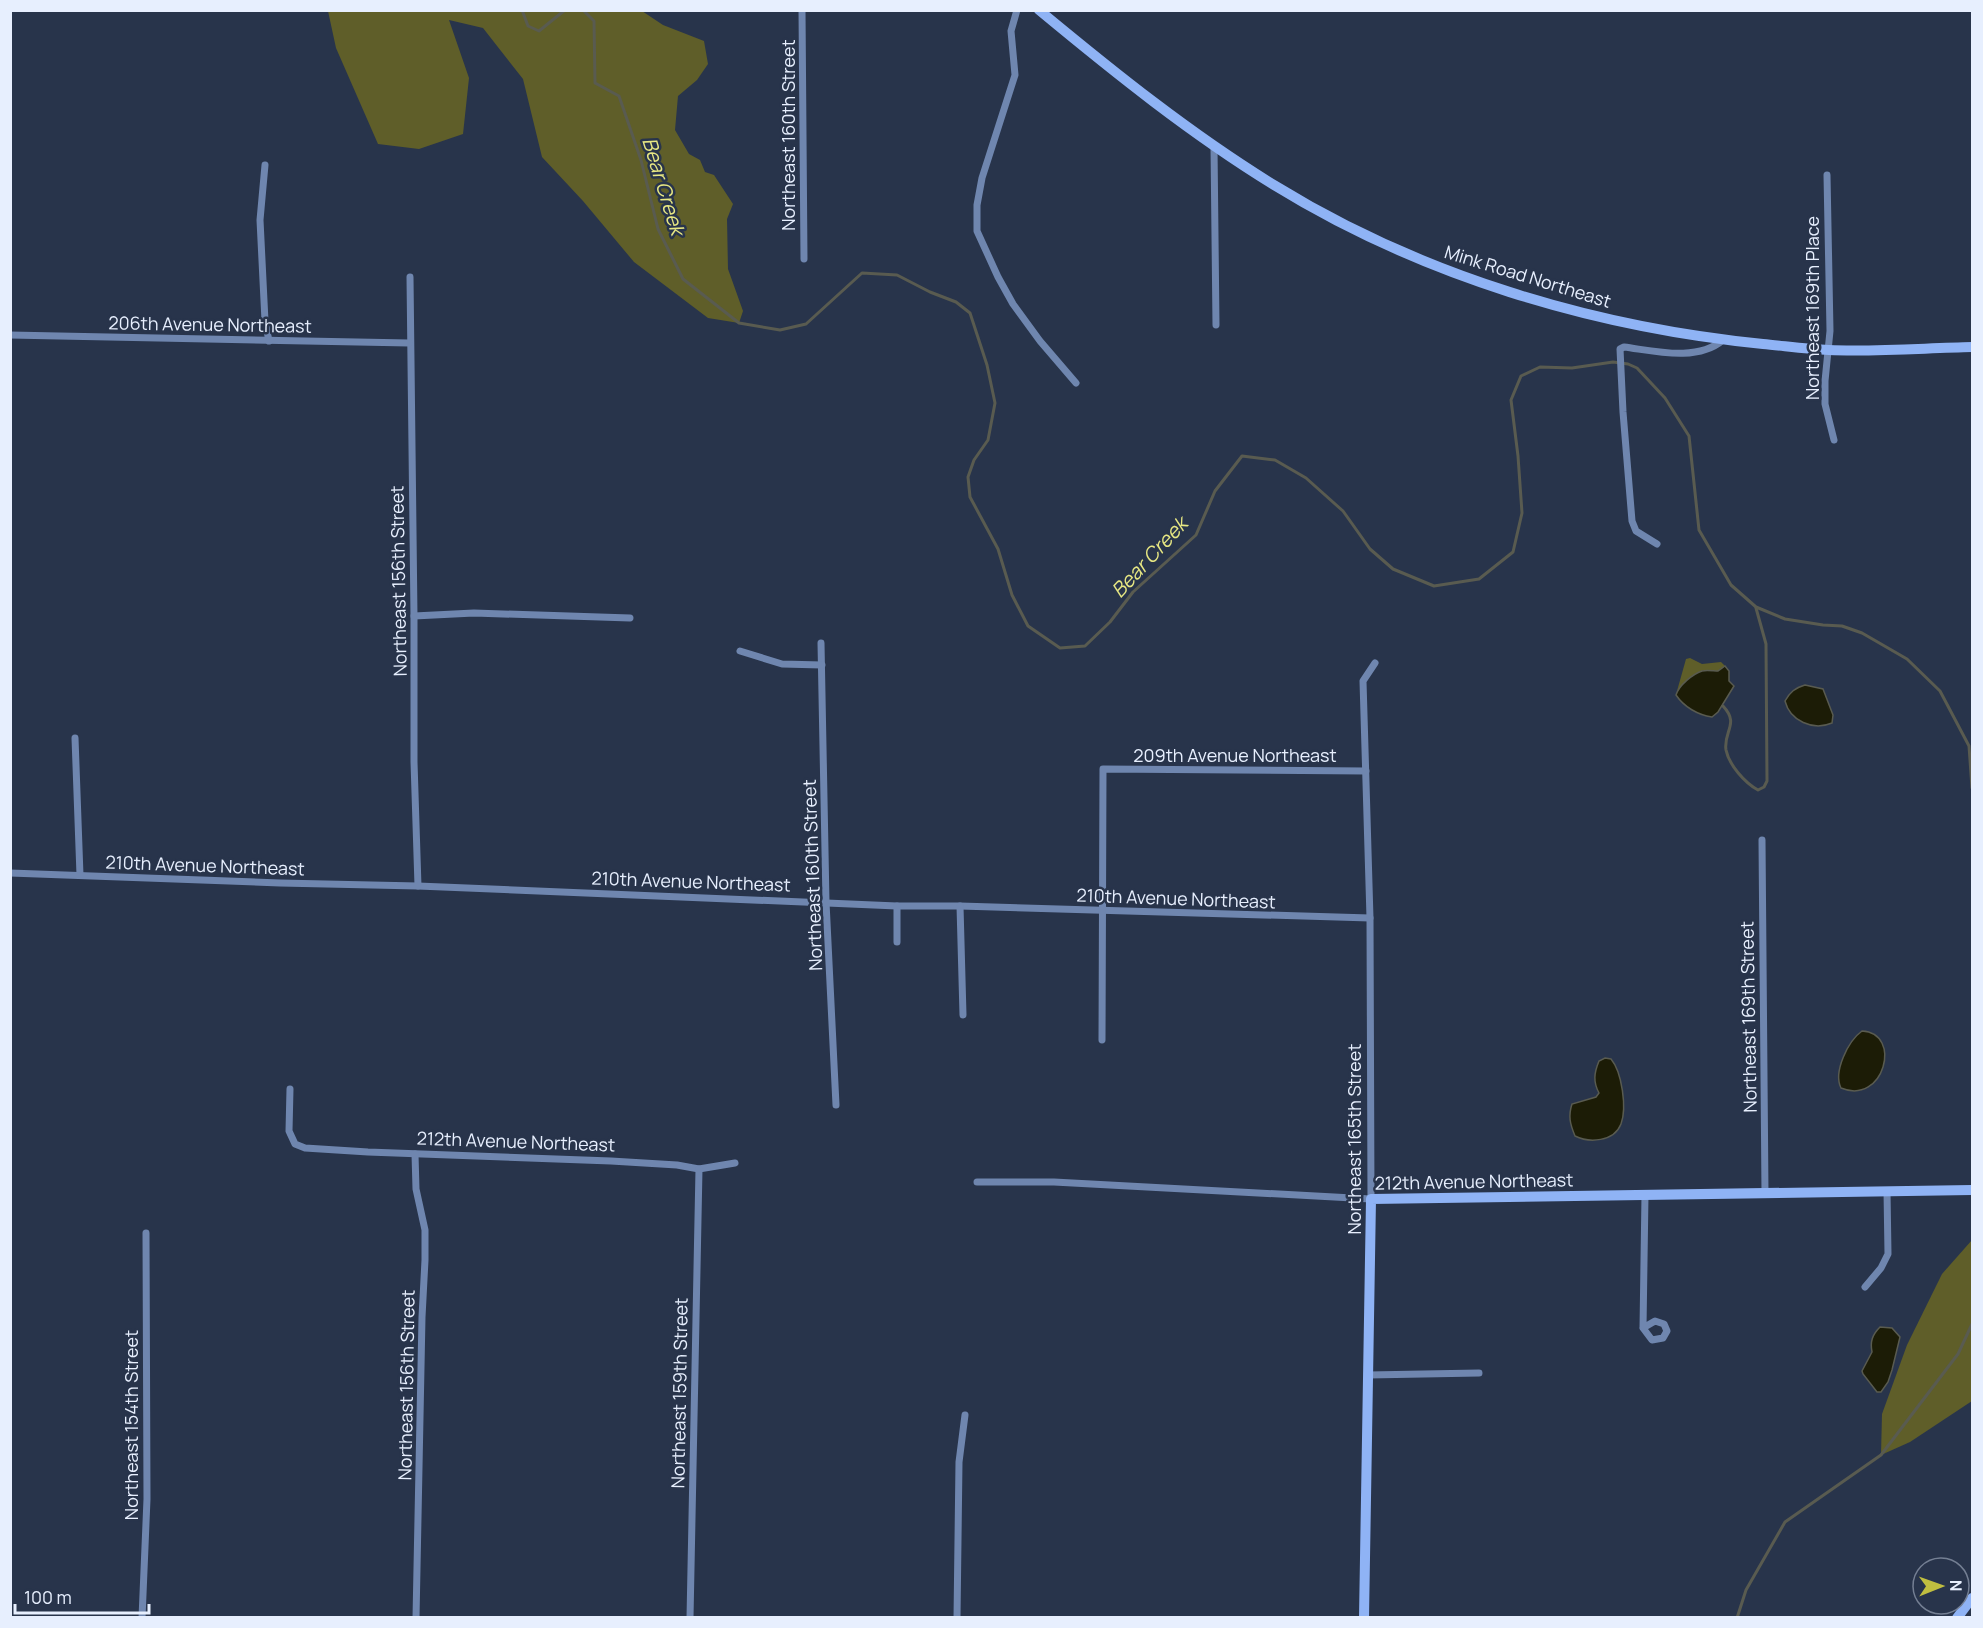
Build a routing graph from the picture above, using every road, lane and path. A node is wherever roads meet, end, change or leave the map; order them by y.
1 (802, 10) edge
2 (1017, 10) edge
3 (1040, 10) edge
4 (1214, 147) junction
5 (265, 165) dead end
6 (1827, 175) dead end
7 (804, 259) dead end
8 (410, 277) dead end
9 (1216, 325) dead end
10 (10, 335) edge
11 (269, 340) junction
12 (1723, 340) junction
13 (409, 343) junction
14 (1972, 346) edge
15 (1829, 350) junction
16 (1076, 383) dead end
17 (1834, 441) dead end
18 (1657, 544) dead end
19 (414, 616) junction
20 (630, 618) dead end
21 (821, 643) dead end
22 (740, 651) dead end
23 (1375, 663) dead end
24 (822, 665) junction
25 (75, 738) dead end
26 (1366, 771) junction
27 (1762, 840) dead end
28 (10, 873) edge
29 (80, 875) junction
30 (418, 886) junction
31 (826, 902) junction
32 (897, 906) junction
33 (960, 906) junction
34 (1103, 911) junction
35 (1370, 918) junction
36 (897, 942) dead end
37 (963, 1015) dead end
38 (1102, 1040) dead end
39 (290, 1089) dead end
40 (836, 1105) dead end
41 (415, 1154) junction
42 (735, 1163) dead end
43 (699, 1168) junction
44 (977, 1182) dead end
45 (1972, 1190) edge
46 (1887, 1191) junction
47 (1765, 1193) junction
48 (1645, 1195) junction
49 (1371, 1199) junction
50 (146, 1233) dead end
51 (1866, 1287) dead end
52 (1643, 1328) dead end
53 (1479, 1373) dead end
54 (1368, 1375) junction
55 (964, 1415) dead end
56 (1972, 1598) edge
57 (142, 1617) edge
58 (416, 1617) edge
59 (690, 1617) edge
60 (957, 1617) edge
61 (1364, 1617) edge
62 (1957, 1617) edge

1 - 7 street, Northeast 160th Street
2 - 16 street
3 - 4 street, Mink Road Northeast
4 - 9 street
4 - 12 street, Mink Road Northeast
5 - 11 street
6 - 15 street, Northeast 169th Place
8 - 13 street, Northeast 156th Street
10 - 11 street, 206th Avenue Northeast
11 - 13 street, 206th Avenue Northeast
12 - 15 street, Mink Road Northeast
12 - 18 street
13 - 19 street, Northeast 156th Street
14 - 15 street, Mink Road Northeast
15 - 17 street, Northeast 169th Place
19 - 20 street
19 - 30 street, Northeast 156th Street
21 - 24 street, Northeast 160th Street
22 - 24 street
23 - 26 street, Northeast 165th Street
24 - 31 street, Northeast 160th Street
25 - 29 street
26 - 34 street, 209th Avenue Northeast
26 - 35 street, Northeast 165th Street
27 - 47 street, Northeast 169th Street
28 - 29 street, 210th Avenue Northeast
29 - 30 street, 210th Avenue Northeast
30 - 31 street, 210th Avenue Northeast
31 - 32 street, 210th Avenue Northeast
31 - 40 street, Northeast 160th Street
32 - 33 street, 210th Avenue Northeast
32 - 36 street
33 - 34 street, 210th Avenue Northeast
33 - 37 street
34 - 35 street, 210th Avenue Northeast
34 - 38 street
35 - 49 street, Northeast 165th Street
39 - 41 street, 212th Avenue Northeast
41 - 43 street, 212th Avenue Northeast
41 - 58 street, Northeast 156th Street
42 - 43 street, 212th Avenue Northeast
43 - 59 street, Northeast 159th Street
44 - 49 street, 212th Avenue Northeast
45 - 46 street, 212th Avenue Northeast
46 - 47 street, 212th Avenue Northeast
46 - 51 street
47 - 48 street, 212th Avenue Northeast
48 - 49 street, 212th Avenue Northeast
48 - 52 street
49 - 54 street, Northeast 165th Street
50 - 57 street, Northeast 154th Street
53 - 54 street
54 - 61 street, Northeast 165th Street
55 - 60 street
56 - 62 street

